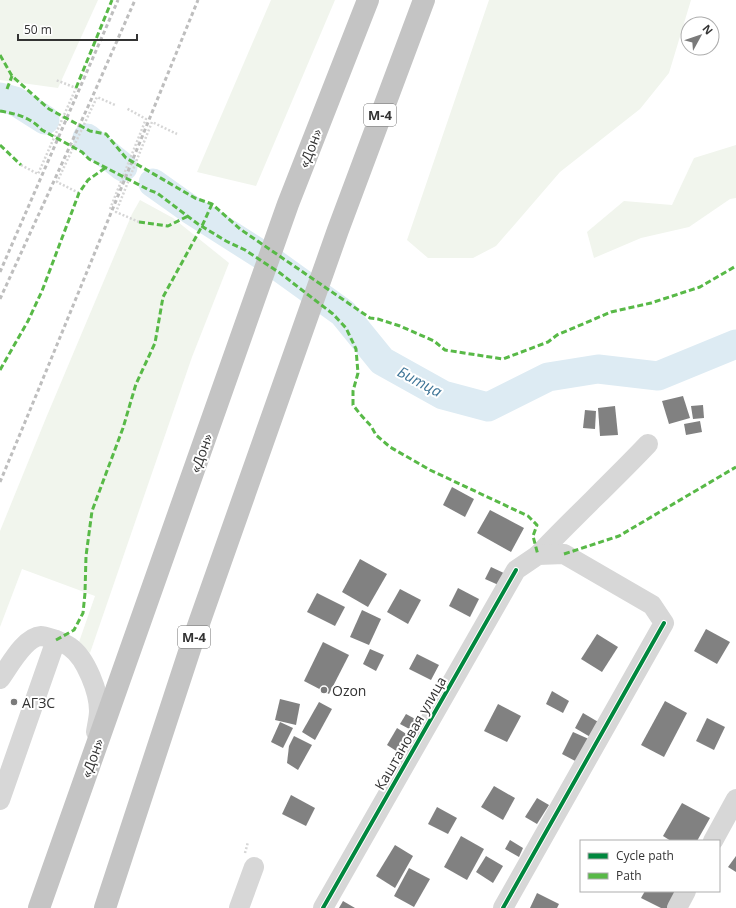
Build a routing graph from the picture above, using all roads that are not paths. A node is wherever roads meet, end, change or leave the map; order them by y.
1 (368, 0) edge
2 (424, 0) edge
3 (648, 444) dead end
4 (538, 555) junction
5 (56, 640) junction
6 (0, 679) edge
7 (92, 759) junction
8 (736, 799) edge
9 (0, 800) edge
10 (714, 840) edge
11 (254, 867) dead end
12 (685, 892) edge
13 (38, 908) edge
14 (105, 908) edge
15 (239, 908) edge
16 (323, 908) edge
17 (502, 908) edge
18 (677, 908) edge

1 - 7 highway, «Дон»
2 - 14 highway, М-4
3 - 4 street
4 - 16 street, Каштановая улица
4 - 17 street
5 - 6 street
5 - 7 street
5 - 9 street
7 - 13 highway, «Дон»
8 - 10 street
11 - 15 street
12 - 18 street

